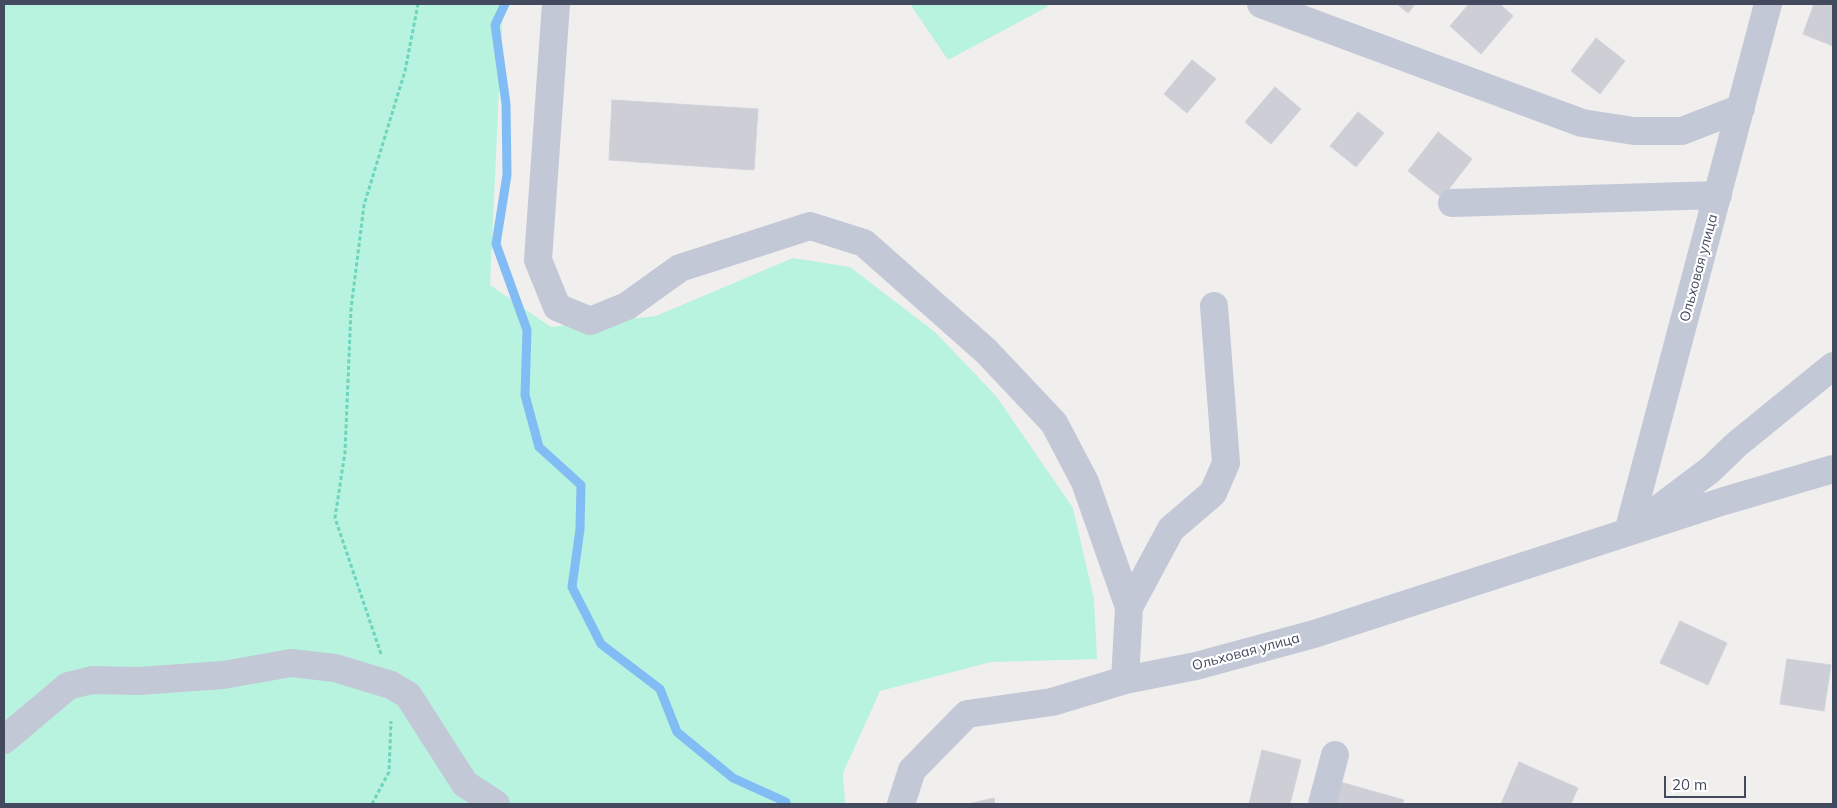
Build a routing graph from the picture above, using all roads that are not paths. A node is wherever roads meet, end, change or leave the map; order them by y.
1 (556, 4) edge
2 (1261, 4) edge
3 (1768, 4) edge
4 (1741, 108) junction
5 (1718, 195) junction
6 (1452, 203) dead end
7 (1214, 306) dead end
8 (1833, 366) edge
9 (1833, 469) edge
10 (1628, 532) junction
11 (1129, 607) junction
12 (1125, 680) junction
13 (4, 740) edge
14 (1335, 755) dead end
15 (496, 804) edge
16 (901, 804) edge
17 (1322, 804) edge

1 - 11 street
2 - 4 street
3 - 4 street, Ольховая улица
4 - 5 street, Ольховая улица
5 - 6 street
5 - 10 street, Ольховая улица
7 - 11 street
8 - 10 street
9 - 10 street, Ольховая улица
10 - 12 street, Ольховая улица
11 - 12 street
12 - 16 street, Ольховая улица
13 - 15 street
14 - 17 street

